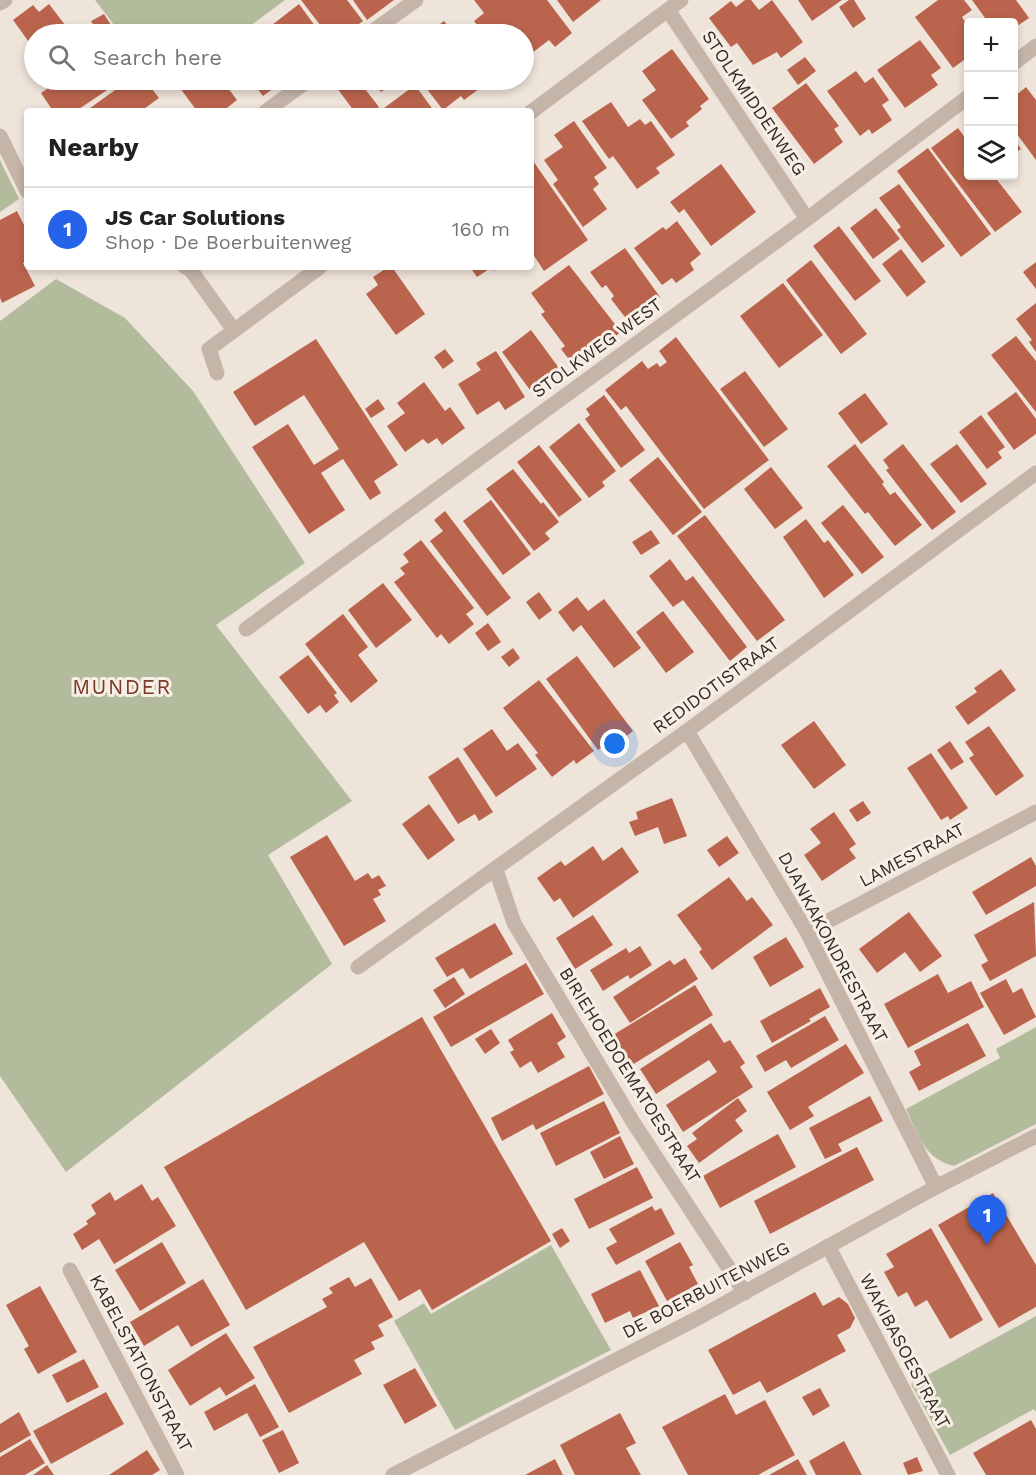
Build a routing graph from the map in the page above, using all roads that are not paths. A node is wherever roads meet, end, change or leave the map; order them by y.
1 (5, 0) edge
2 (416, 0) edge
3 (681, 0) edge
4 (0, 3) edge
5 (668, 10) junction
6 (383, 24) edge
7 (1036, 46) edge
8 (1018, 60) edge
9 (295, 90) edge
10 (964, 101) edge
11 (270, 108) edge
12 (534, 110) edge
13 (0, 136) edge
14 (24, 185) edge
15 (807, 219) junction
16 (191, 270) edge
17 (316, 270) edge
18 (232, 329) junction
19 (217, 373) dead end
20 (1036, 473) edge
21 (246, 629) dead end
22 (687, 731) junction
23 (1035, 814) edge
24 (496, 870) junction
25 (807, 932) junction
26 (357, 967) dead end
27 (1036, 1136) edge
28 (936, 1187) junction
29 (828, 1246) junction
30 (70, 1270) dead end
31 (745, 1293) junction
32 (177, 1475) edge
33 (393, 1475) edge
34 (948, 1475) edge

1 - 4 street
2 - 6 street
3 - 5 street
5 - 12 street
5 - 15 street, STOLKMIDDENWEG
7 - 8 street
9 - 11 street
10 - 15 street, STOLKWEG WEST
13 - 14 street
15 - 21 street, STOLKWEG WEST
16 - 18 street
17 - 18 street
18 - 19 street
20 - 22 street, REDIDOTISTRAAT
22 - 24 street, REDIDOTISTRAAT
22 - 25 street, DJANKAKONDRESTRAAT
23 - 25 street, LAMESTRAAT
24 - 26 street, REDIDOTISTRAAT
24 - 31 street, BIRIEHOEDOEMATOESTRAAT
25 - 28 street, DJANKAKONDRESTRAAT
27 - 28 street, DE BOERBUITENWEG
28 - 29 street, DE BOERBUITENWEG
29 - 31 street, DE BOERBUITENWEG
29 - 34 street, WAKIBASOESTRAAT
30 - 32 street, KABELSTATIONSTRAAT
31 - 33 street, DE BOERBUITENWEG

